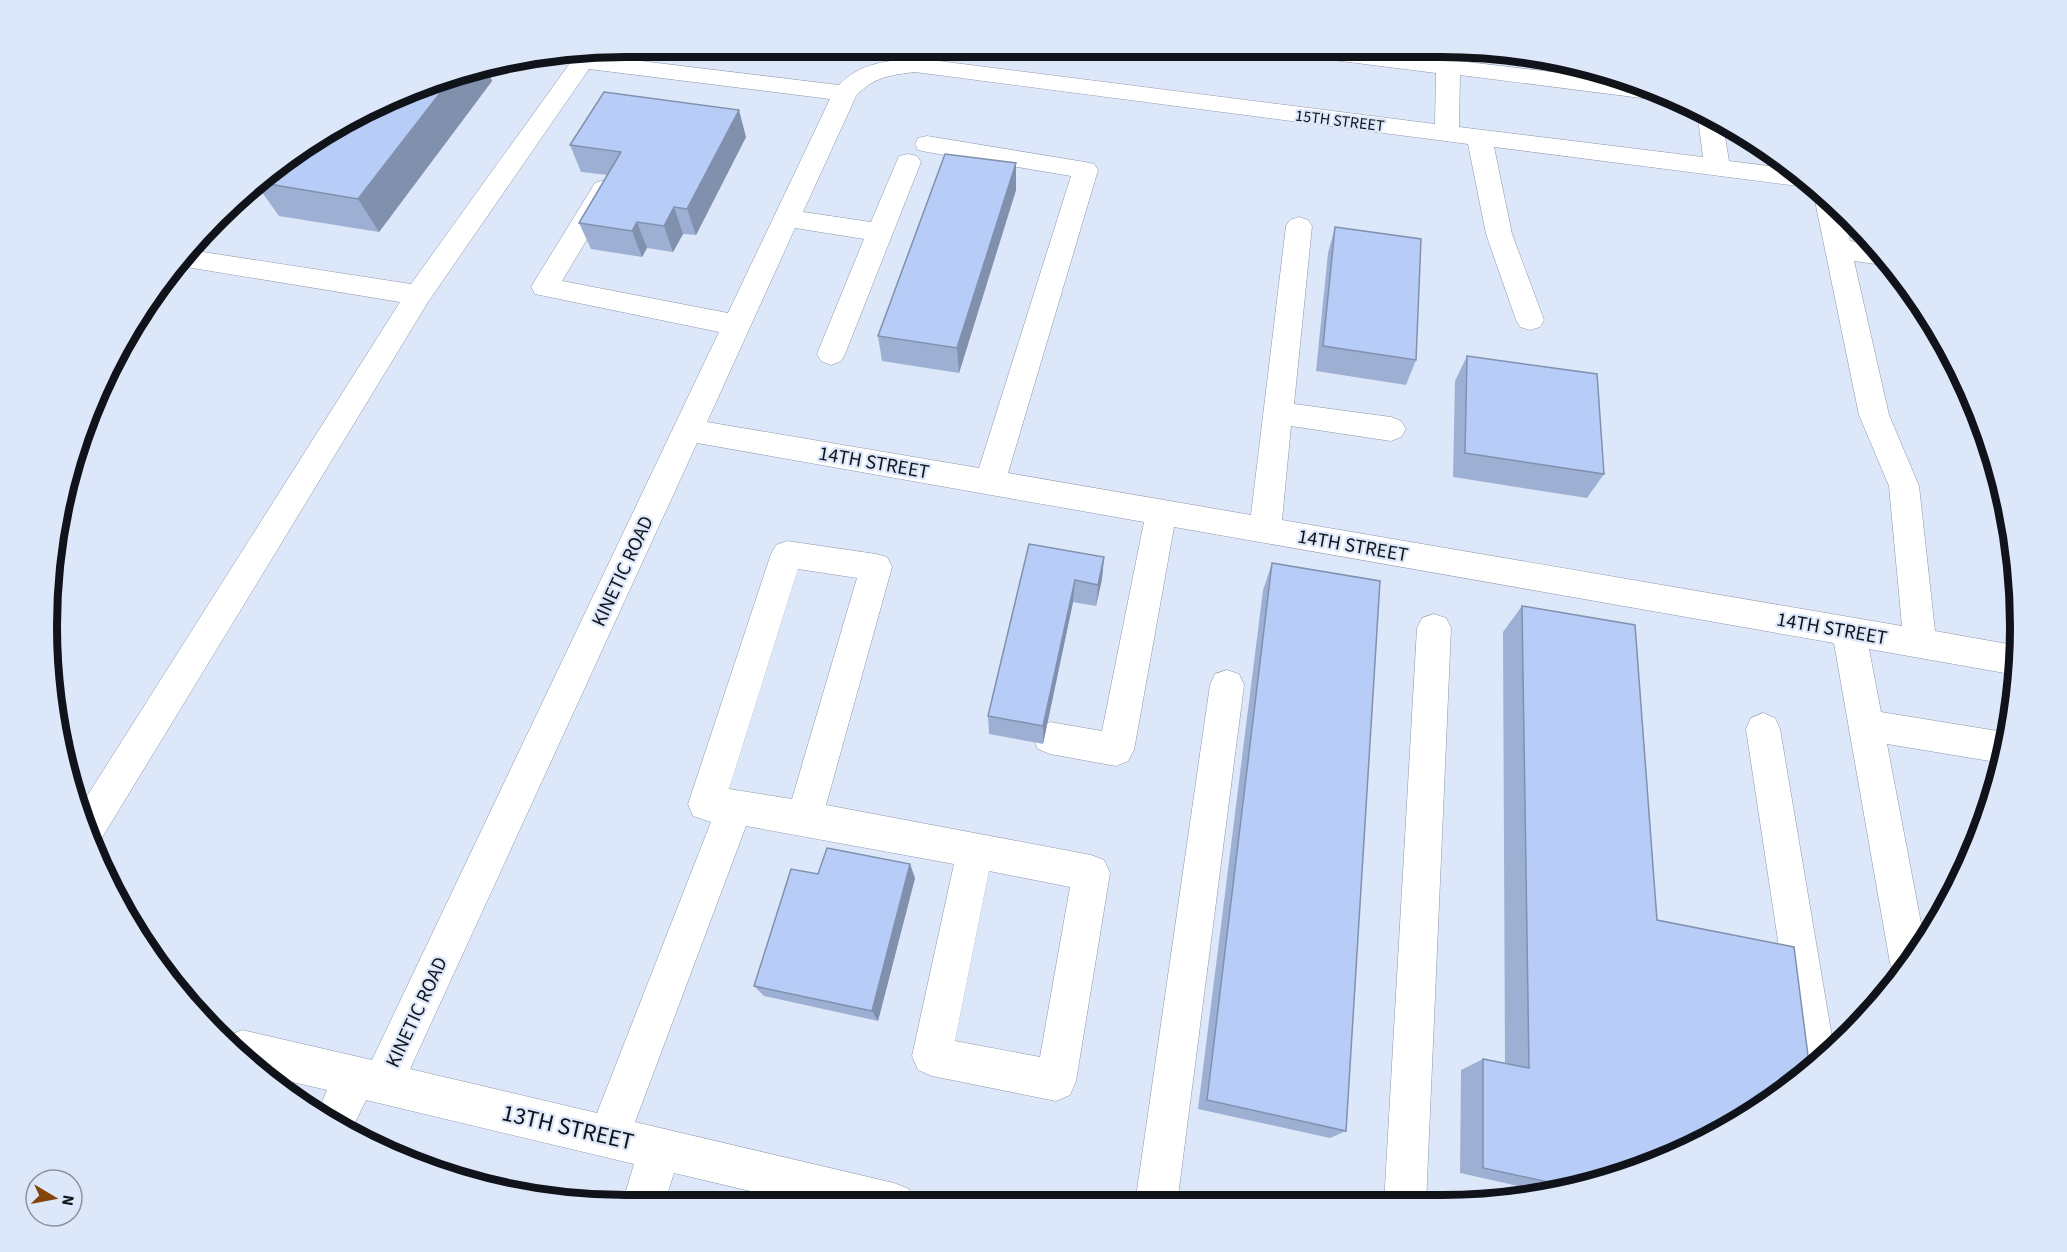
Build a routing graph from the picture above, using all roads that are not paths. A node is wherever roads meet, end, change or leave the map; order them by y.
1 (912, 57) edge
2 (922, 57) edge
3 (1362, 57) edge
4 (576, 59) edge
5 (571, 60) edge
6 (1448, 67) junction
7 (874, 70) joint
8 (1628, 89) edge
9 (845, 93) junction
10 (1711, 125) edge
11 (1447, 133) junction
12 (1479, 138) junction
13 (1717, 168) junction
14 (1789, 177) edge
15 (606, 187) edge
16 (1831, 212) edge
17 (787, 218) junction
18 (1299, 226) dead end
19 (880, 233) junction
20 (1839, 249) junction
21 (1872, 254) edge
22 (191, 259) edge
23 (418, 295) junction
24 (1530, 320) dead end
25 (737, 325) junction
26 (831, 354) dead end
27 (1278, 413) junction
28 (1390, 429) dead end
29 (688, 430) junction
30 (990, 483) junction
31 (1161, 512) junction
32 (1264, 530) junction
33 (1434, 628) dead end
34 (1849, 631) junction
35 (1920, 643) junction
36 (2009, 659) edge
37 (1227, 685) dead end
38 (1866, 725) junction
39 (1763, 729) dead end
40 (1050, 738) dead end
41 (1997, 746) edge
42 (735, 807) junction
43 (804, 818) junction
44 (92, 822) edge
45 (975, 851) junction
46 (1908, 951) edge
47 (248, 1052) edge
48 (1814, 1055) edge
49 (369, 1080) junction
50 (338, 1117) edge
51 (609, 1137) junction
52 (660, 1149) junction
53 (646, 1195) edge
54 (856, 1195) edge
55 (1157, 1195) edge
56 (1405, 1195) edge

1 - 7 street, 15TH STREET
2 - 11 street, 15TH STREET
3 - 6 street
4 - 9 street
5 - 23 street
6 - 8 street
6 - 11 street
7 - 9 street, KINETIC ROAD
9 - 17 street, KINETIC ROAD
10 - 13 street
11 - 12 street, 15TH STREET
12 - 13 street, 15TH STREET
12 - 24 street
13 - 14 street, 15TH STREET
15 - 25 street
16 - 20 street
17 - 19 street
17 - 25 street, KINETIC ROAD
18 - 27 street
19 - 26 street
19 - 30 street
20 - 21 street
20 - 35 street
22 - 23 street
23 - 44 street
25 - 29 street, KINETIC ROAD
27 - 28 street
27 - 32 street
29 - 30 street, 14TH STREET
29 - 49 street, KINETIC ROAD
30 - 31 street, 14TH STREET
31 - 32 street, 14TH STREET
31 - 40 street
32 - 34 street, 14TH STREET
33 - 56 street
34 - 35 street, 14TH STREET
34 - 38 street
35 - 36 street, 14TH STREET
37 - 55 street
38 - 41 street
38 - 46 street
39 - 48 street
42 - 43 street
42 - 43 street
42 - 51 street
43 - 45 street
45 - 45 street
47 - 49 street, 13TH STREET
49 - 50 street, KINETIC ROAD
49 - 51 street, 13TH STREET
51 - 52 street, 13TH STREET
52 - 53 street
52 - 54 street, 13TH STREET

